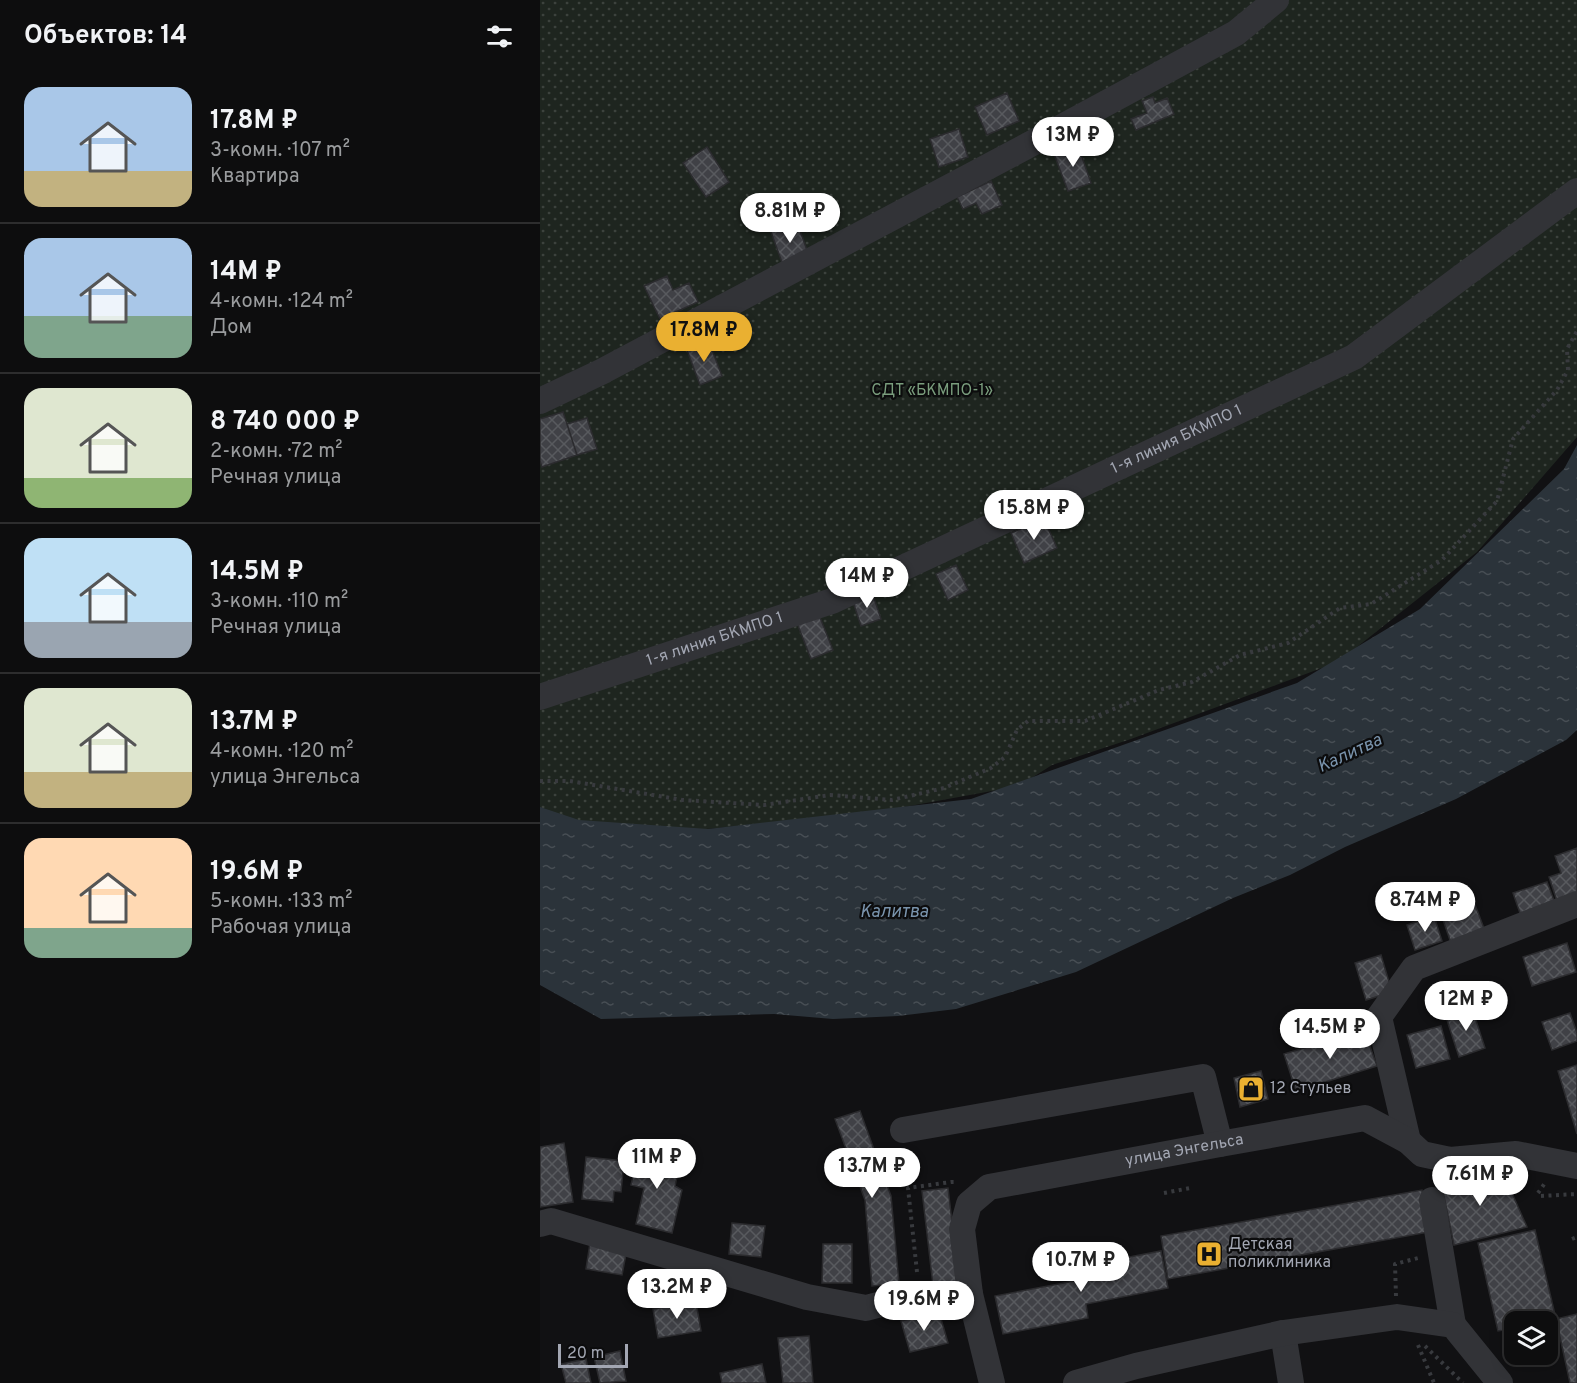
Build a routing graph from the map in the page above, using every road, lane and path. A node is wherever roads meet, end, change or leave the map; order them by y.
1 (1276, 0) edge
2 (1577, 191) edge
3 (1577, 331) edge
4 (540, 401) edge
5 (540, 698) edge
6 (540, 781) edge
7 (1577, 904) edge
8 (903, 1130) dead end
9 (1408, 1141) junction
10 (1220, 1144) junction
11 (1577, 1166) edge
12 (988, 1187) junction
13 (1190, 1188) dead end
14 (1164, 1192) dead end
15 (1577, 1194) edge
16 (1541, 1196) dead end
17 (1432, 1200) dead end
18 (540, 1224) edge
19 (1441, 1252) junction
20 (920, 1294) junction
21 (970, 1294) junction
22 (1397, 1317) junction
23 (1452, 1325) junction
24 (1283, 1334) junction
25 (1137, 1375) edge
26 (992, 1383) edge
27 (1076, 1383) edge
28 (1291, 1383) edge
29 (1434, 1383) edge
30 (1463, 1383) edge
31 (1500, 1383) edge

1 - 4 street
2 - 5 street, 1-я линия БКМПО 1
3 - 6 path
7 - 9 street
8 - 10 street
9 - 10 street, улица Энгельса
9 - 11 street, улица Энгельса
10 - 12 street, улица Энгельса
12 - 20 path
12 - 21 street
13 - 14 path
15 - 16 path
17 - 19 street
18 - 20 street
19 - 22 path
19 - 23 street
20 - 21 street
21 - 26 street
22 - 23 street
22 - 24 street
23 - 31 street
24 - 25 street
24 - 28 street
25 - 27 street
29 - 30 path

